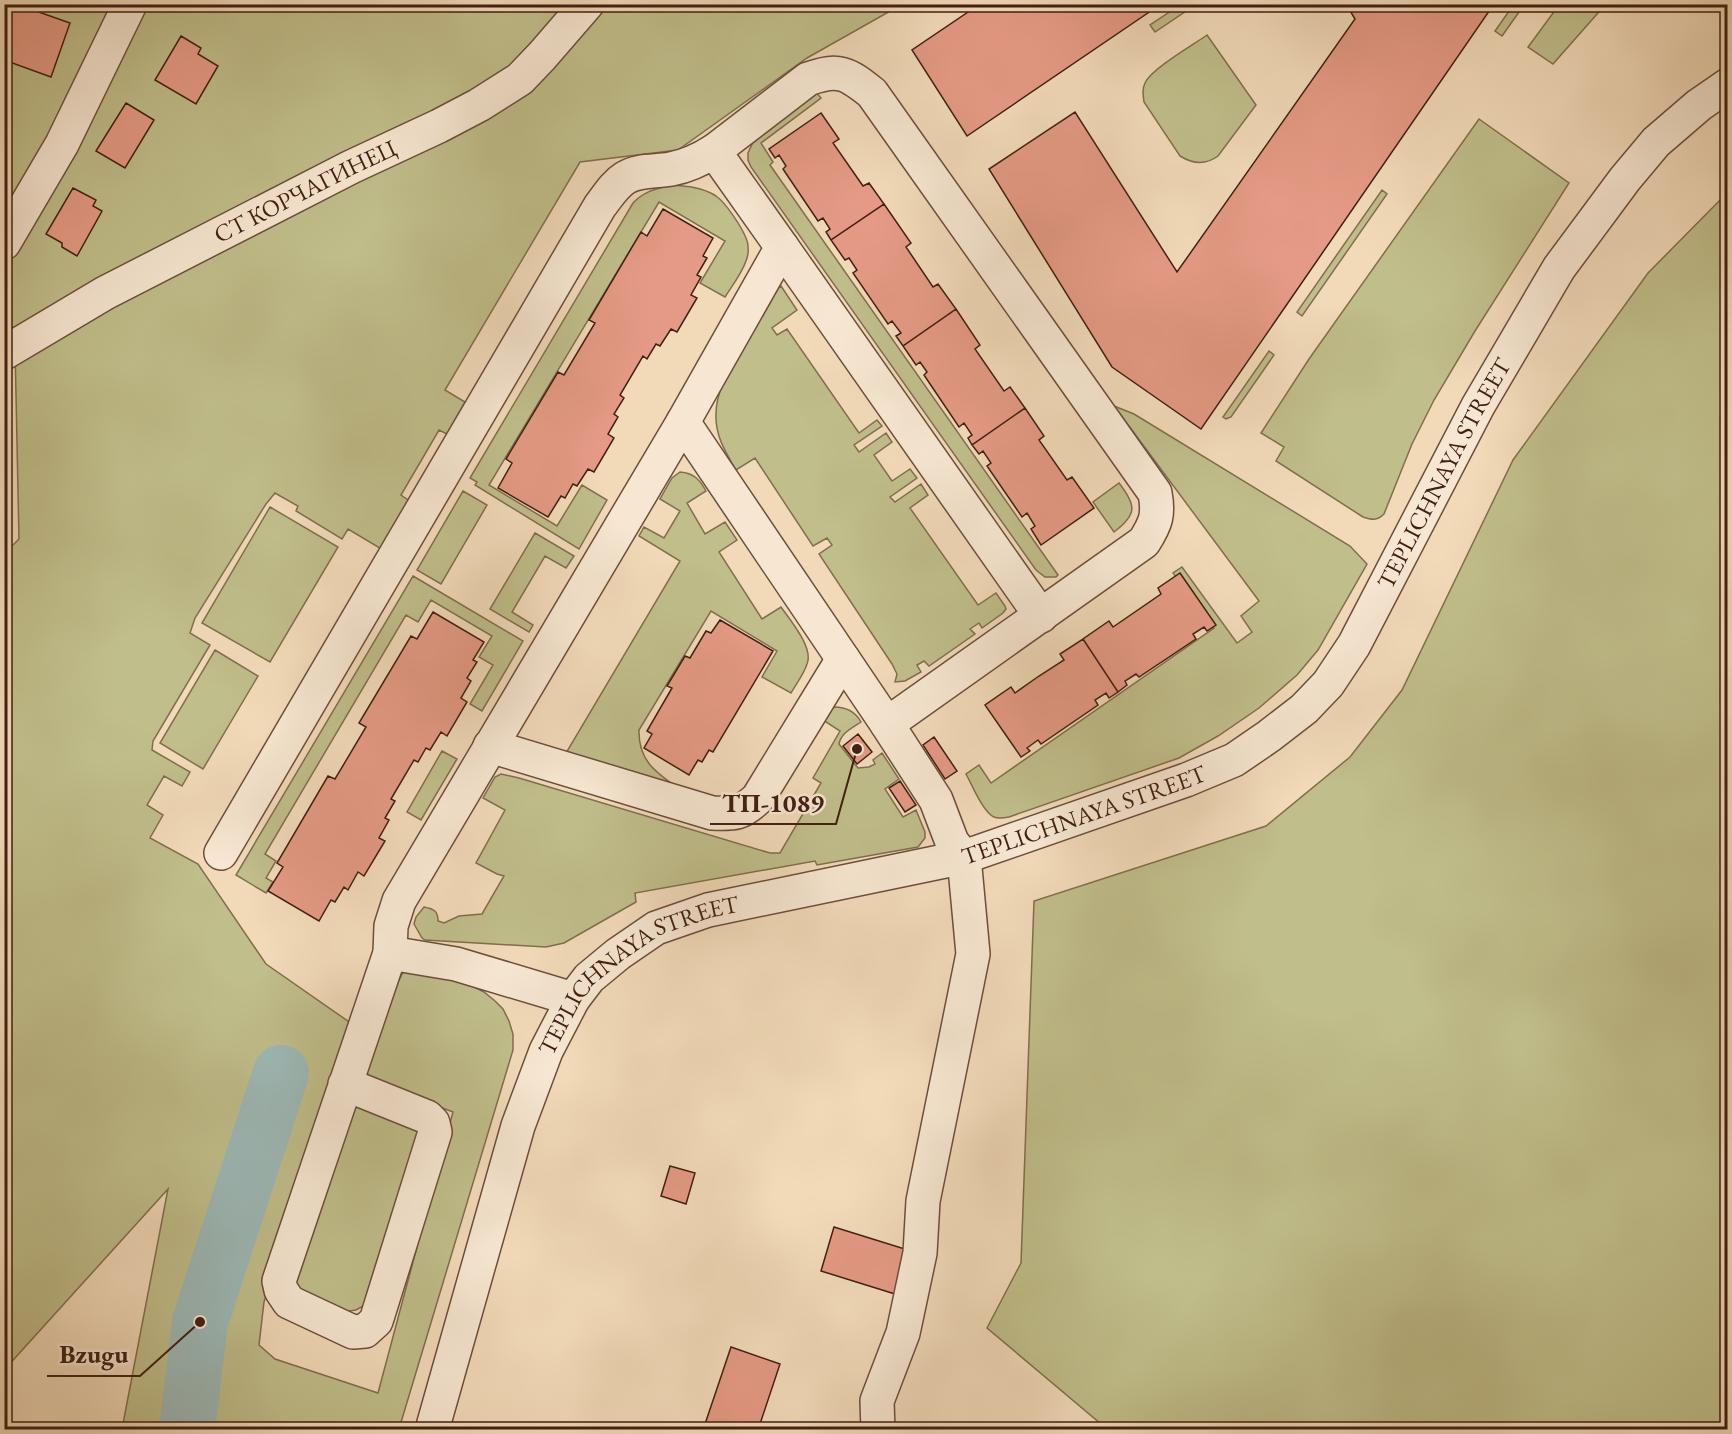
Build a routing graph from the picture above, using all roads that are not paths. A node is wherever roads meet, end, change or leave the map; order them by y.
1 (130, 4) edge
2 (587, 4) edge
3 (1728, 85) edge
4 (714, 151) junction
5 (4, 243) edge
6 (782, 247) junction
7 (4, 353) edge
8 (683, 422) junction
9 (1041, 616) junction
10 (843, 659) junction
11 (887, 724) junction
12 (490, 746) junction
13 (222, 853) dead end
14 (964, 857) junction
15 (390, 953) junction
16 (573, 999) junction
17 (345, 1084) junction
18 (432, 1430) edge
19 (878, 1430) edge

1 - 5 street
2 - 7 street, СТ КОРЧАГИНЕЦ
3 - 14 street, TEPLICHNAYA STREET
4 - 6 street
4 - 9 street
4 - 13 street
6 - 8 street
6 - 9 street
8 - 10 street
8 - 12 street
9 - 11 street
10 - 11 street
10 - 12 street
11 - 14 street
12 - 15 street
14 - 16 street, TEPLICHNAYA STREET
14 - 19 street
15 - 16 street
15 - 17 street
16 - 18 street, TEPLICHNAYA STREET
17 - 17 street

